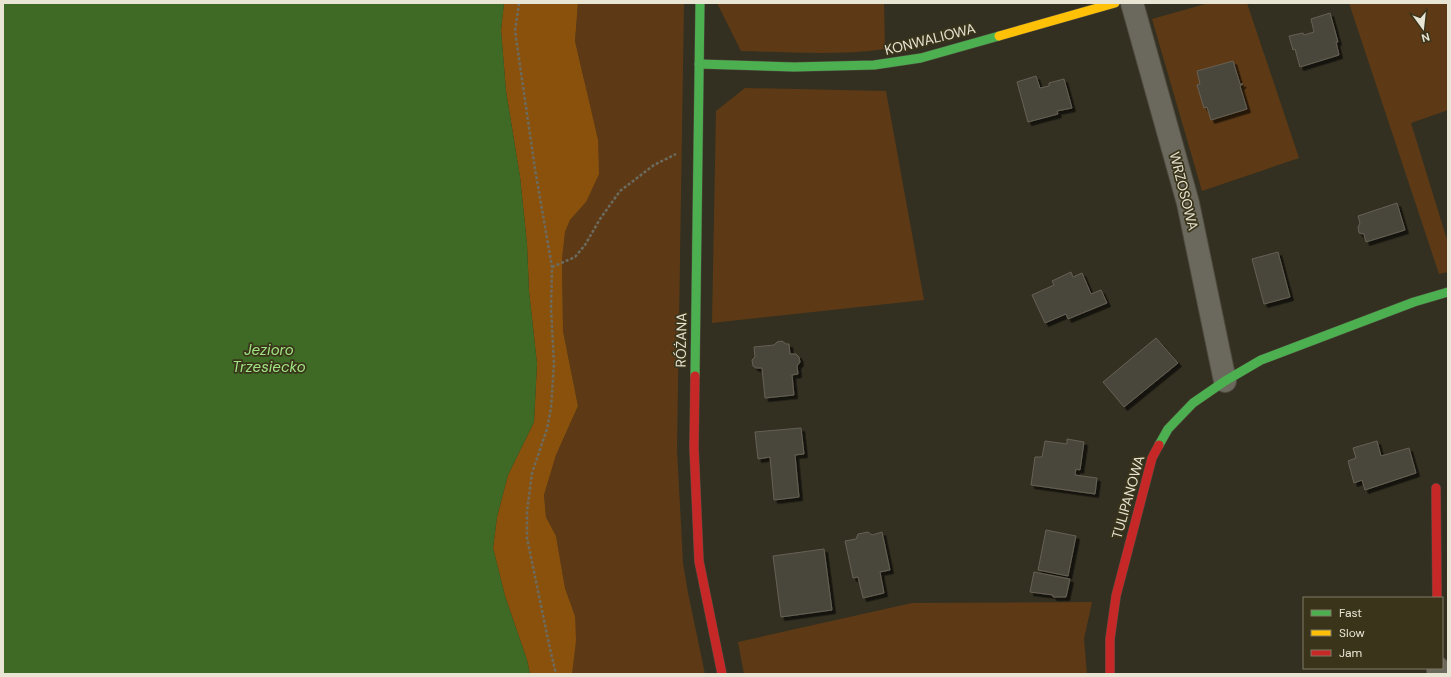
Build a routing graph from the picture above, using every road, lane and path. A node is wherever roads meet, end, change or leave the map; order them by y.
1 (519, 3) edge
2 (700, 3) edge
3 (1115, 3) edge
4 (1132, 3) edge
5 (699, 64) junction
6 (698, 142) junction
7 (552, 267) junction
8 (1448, 292) edge
9 (1225, 381) junction
10 (1436, 488) dead end
11 (1437, 597) edge
12 (556, 674) edge
13 (722, 674) edge
14 (1110, 674) edge

1 - 7 path
2 - 5 street, RÓŻANA
3 - 5 street, KONWALIOWA
4 - 9 street, WRZOSOWA
5 - 6 street, RÓŻANA
6 - 7 path
6 - 13 street, RÓŻANA
7 - 12 path
8 - 9 street, TULIPANOWA
9 - 14 street, TULIPANOWA
10 - 11 street

